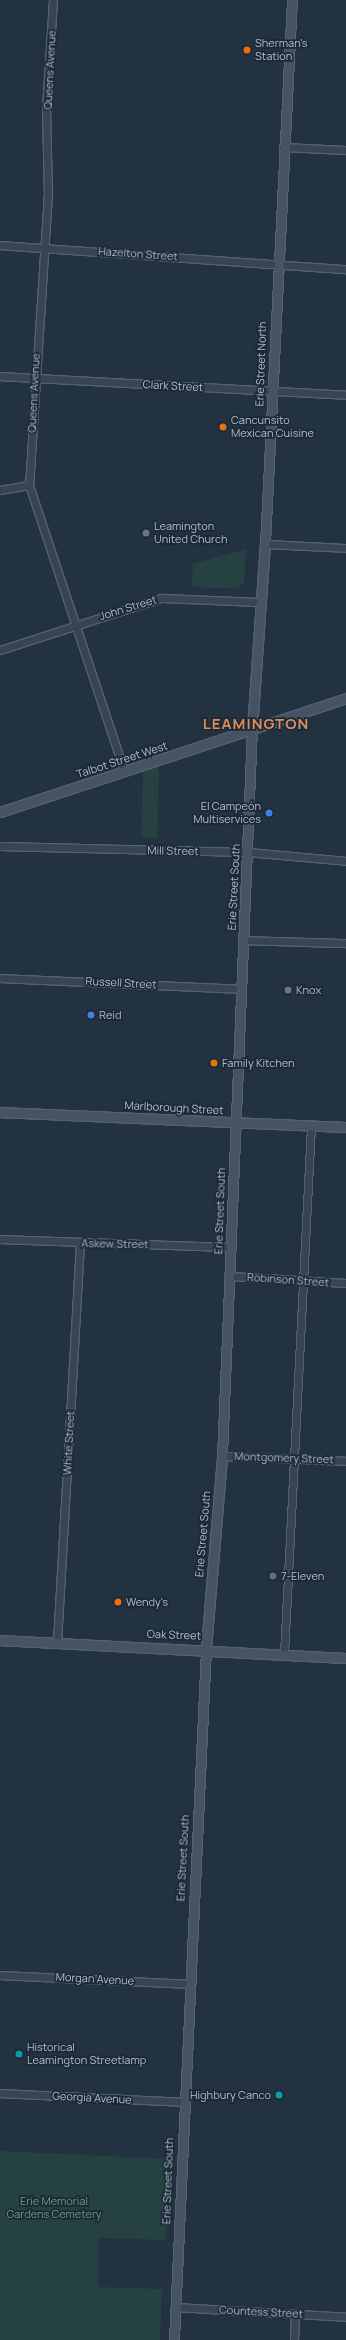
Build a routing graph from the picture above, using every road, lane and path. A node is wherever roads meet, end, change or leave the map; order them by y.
1 (53, 0) edge
2 (292, 0) edge
3 (283, 146) junction
4 (346, 150) edge
5 (0, 245) edge
6 (44, 247) junction
7 (276, 265) junction
8 (346, 269) edge
9 (0, 376) edge
10 (34, 378) junction
11 (272, 392) junction
12 (346, 396) edge
13 (29, 485) junction
14 (0, 490) edge
15 (265, 544) junction
16 (346, 548) edge
17 (261, 602) junction
18 (74, 625) junction
19 (0, 650) edge
20 (346, 698) edge
21 (252, 729) junction
22 (124, 772) junction
23 (0, 812) edge
24 (0, 846) edge
25 (248, 852) junction
26 (346, 861) edge
27 (243, 940) junction
28 (346, 944) edge
29 (0, 978) edge
30 (241, 989) junction
31 (0, 1112) edge
32 (236, 1123) junction
33 (311, 1126) junction
34 (346, 1127) edge
35 (0, 1239) edge
36 (80, 1243) junction
37 (231, 1247) junction
38 (230, 1276) junction
39 (303, 1281) junction
40 (346, 1283) edge
41 (222, 1456) junction
42 (296, 1459) junction
43 (346, 1461) edge
44 (0, 1640) edge
45 (57, 1642) junction
46 (206, 1648) junction
47 (284, 1654) junction
48 (346, 1658) edge
49 (0, 1975) edge
50 (189, 1984) junction
51 (0, 2093) edge
52 (183, 2102) junction
53 (175, 2307) junction
54 (295, 2314) junction
55 (346, 2317) edge
56 (174, 2340) edge
57 (294, 2340) edge

1 - 6 street, Queens Avenue
2 - 3 main road, Erie Street North
3 - 4 street
3 - 7 main road, Erie Street North
5 - 6 street, Hazelton Street
6 - 7 street, Hazelton Street
6 - 10 street, Queens Avenue
7 - 8 street, Hazelton Street
7 - 11 main road, Erie Street North
9 - 10 street, Clark Street
10 - 11 street, Clark Street
10 - 13 street, Queens Avenue
11 - 12 street, Clark Street
11 - 15 main road, Erie Street North
13 - 14 street
13 - 18 street, Queens Avenue
15 - 16 street
15 - 17 main road, Erie Street North
17 - 18 street, John Street
17 - 21 main road, Erie Street North
18 - 19 street, John Street
18 - 22 street, Queens Avenue
20 - 21 main road, Talbot Street West
21 - 22 main road, Talbot Street West
21 - 25 main road, Erie Street South
22 - 23 main road, Talbot Street West
24 - 25 street, Mill Street
25 - 26 street, Mill Street
25 - 27 main road, Erie Street South
27 - 28 street
27 - 30 main road, Erie Street South
29 - 30 street, Russell Street
30 - 32 main road, Erie Street South
31 - 32 main road, Marlborough Street
32 - 33 main road, Marlborough Street
32 - 37 main road, Erie Street South
33 - 34 main road, Marlborough Street
33 - 39 street
35 - 36 street, Askew Street
36 - 37 street, Askew Street
36 - 45 street, White Street
37 - 38 main road, Erie Street South
38 - 39 street, Robinson Street
38 - 41 main road, Erie Street South
39 - 40 street, Robinson Street
39 - 42 street
41 - 42 street, Montgomery Street
41 - 46 main road, Erie Street South
42 - 43 street, Montgomery Street
42 - 47 street
44 - 45 main road, Oak Street
45 - 46 main road, Oak Street
46 - 47 main road, Oak Street
46 - 50 main road, Erie Street South
47 - 48 main road, Oak Street
49 - 50 street, Morgan Avenue
50 - 52 main road, Erie Street South
51 - 52 street, Georgia Avenue
52 - 53 main road, Erie Street South
53 - 54 street, Countess Street
53 - 56 main road, Erie Street South
54 - 55 street, Countess Street
54 - 57 street

